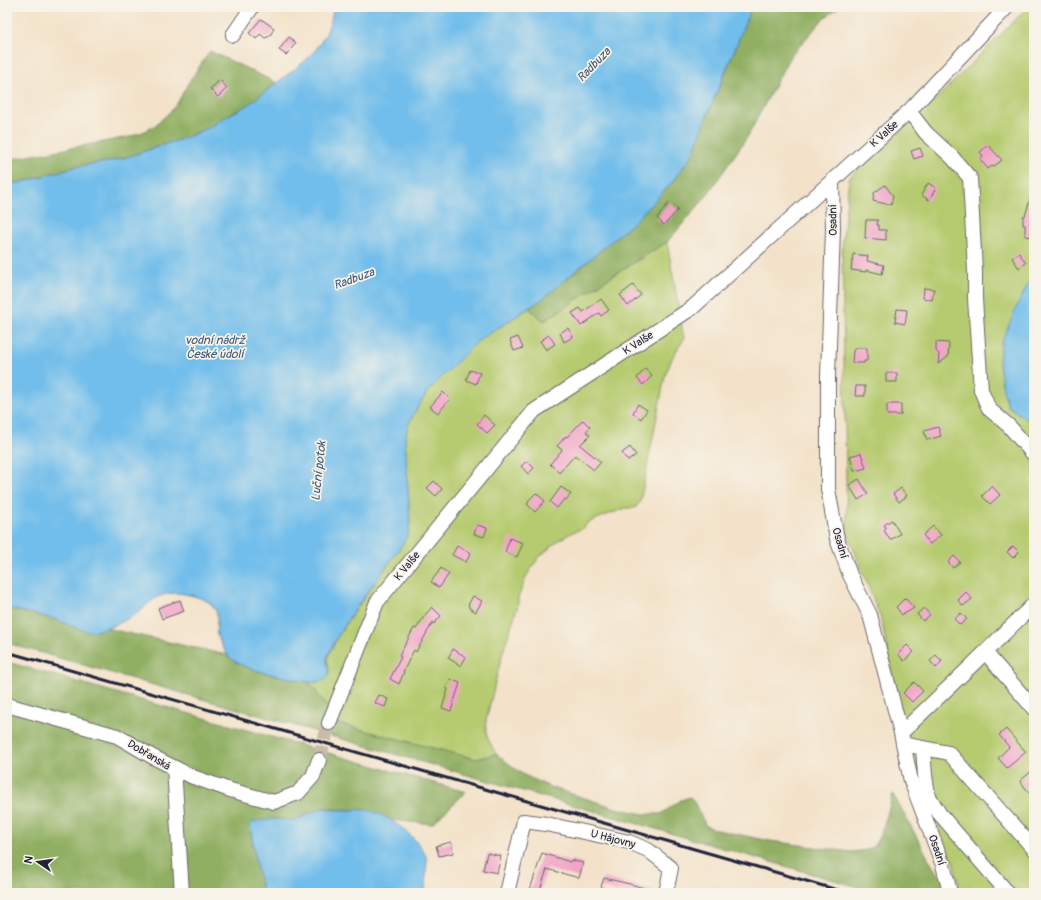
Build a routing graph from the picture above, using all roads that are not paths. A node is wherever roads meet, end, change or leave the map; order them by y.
1 (252, 7) edge
2 (1007, 7) edge
3 (233, 35) dead end
4 (909, 111) junction
5 (832, 181) junction
6 (1034, 455) edge
7 (1034, 604) edge
8 (985, 652) junction
9 (7, 705) edge
10 (1034, 708) edge
11 (329, 723) tunnel mouth
12 (902, 738) junction
13 (923, 748) junction
14 (319, 760) tunnel mouth
15 (174, 768) junction
16 (1034, 850) edge
17 (949, 888) dead end
18 (182, 893) edge
19 (507, 893) edge
20 (666, 893) edge
21 (1008, 893) edge

1 - 3 street
2 - 4 street, K Valše
4 - 5 street, K Valše
4 - 6 street
5 - 11 street, K Valše
5 - 12 street, Osadní
7 - 8 street
8 - 10 street
8 - 12 street
9 - 15 street, Dobřanská
12 - 13 street
12 - 17 street, Osadní
13 - 16 street
13 - 21 street
14 - 15 street
15 - 18 street, Dobřanská
19 - 20 street, U Hájovny

